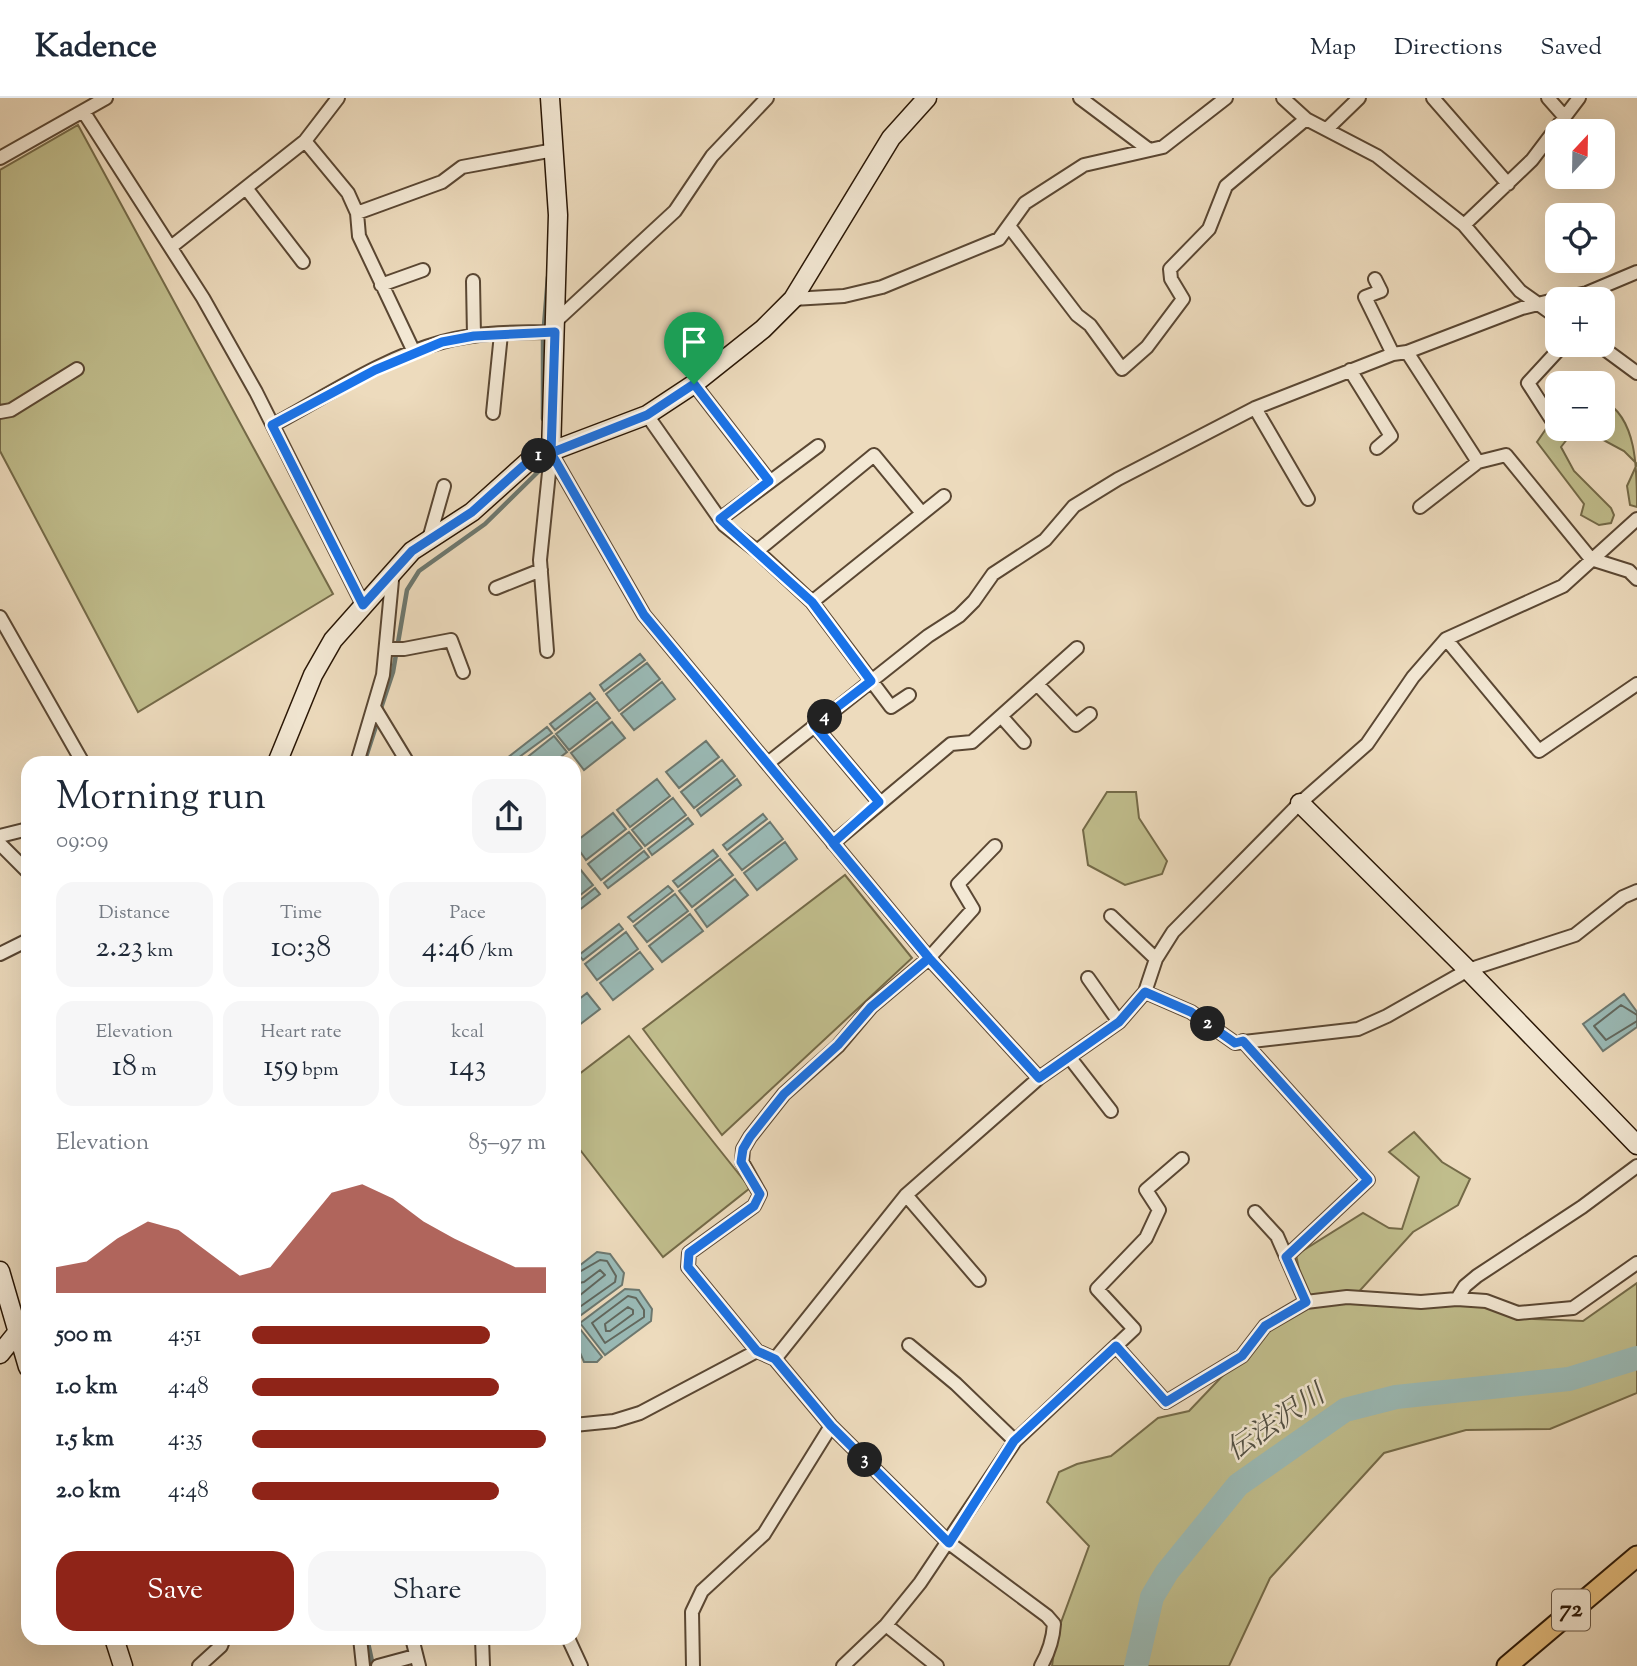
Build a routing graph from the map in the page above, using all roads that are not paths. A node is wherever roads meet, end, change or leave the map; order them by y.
1 (106, 98) edge
2 (338, 98) edge
3 (550, 98) edge
4 (767, 98) edge
5 (927, 98) edge
6 (1080, 98) edge
7 (1226, 98) edge
8 (1283, 98) edge
9 (1359, 98) edge
10 (1433, 98) edge
11 (1548, 98) edge
12 (1579, 98) edge
13 (83, 111) junction
14 (1563, 116) junction
15 (1306, 119) junction
16 (1328, 128) junction
17 (305, 141) junction
18 (1148, 149) junction
19 (546, 152) junction
20 (0, 158) edge
21 (1508, 184) junction
22 (246, 188) junction
23 (357, 213) junction
24 (1464, 225) junction
25 (1009, 226) junction
26 (171, 247) junction
27 (303, 262) dead end
28 (423, 270) dead end
29 (1637, 272) edge
30 (1375, 279) dead end
31 (473, 281) dead end
32 (381, 285) junction
33 (1601, 287) edge
34 (793, 299) junction
35 (1545, 302) edge
36 (1535, 304) junction
37 (1545, 310) edge
38 (549, 329) junction
39 (501, 334) junction
40 (474, 336) junction
41 (414, 352) junction
42 (1407, 352) junction
43 (1393, 354) junction
44 (1552, 357) edge
45 (1615, 357) edge
46 (76, 369) dead end
47 (1350, 370) junction
48 (1637, 373) edge
49 (694, 384) junction
50 (1255, 408) junction
51 (1545, 409) edge
52 (0, 412) edge
53 (493, 413) dead end
54 (647, 415) junction
55 (272, 425) junction
56 (818, 446) dead end
57 (1377, 448) dead end
58 (543, 455) junction
59 (1478, 462) junction
60 (769, 481) junction
61 (444, 486) dead end
62 (944, 496) dead end
63 (1308, 499) dead end
64 (1420, 507) dead end
65 (921, 512) junction
66 (720, 519) junction
67 (1637, 520) edge
68 (429, 539) junction
69 (757, 551) junction
70 (1591, 559) junction
71 (393, 570) junction
72 (541, 570) junction
73 (1637, 579) edge
74 (496, 588) dead end
75 (812, 602) junction
76 (363, 605) junction
77 (1, 620) edge
78 (1446, 639) junction
79 (1077, 648) dead end
80 (387, 649) junction
81 (547, 651) dead end
82 (463, 672) dead end
83 (871, 681) junction
84 (1037, 684) junction
85 (1637, 684) edge
86 (909, 695) dead end
87 (375, 708) junction
88 (1090, 714) dead end
89 (1001, 716) junction
90 (814, 725) junction
91 (1024, 742) dead end
92 (79, 756) edge
93 (279, 756) edge
94 (359, 756) edge
95 (404, 756) edge
96 (768, 763) junction
97 (879, 802) junction
98 (1300, 803) junction
99 (21, 831) edge
100 (0, 836) edge
101 (833, 843) junction
102 (0, 844) edge
103 (995, 846) dead end
104 (21, 865) edge
105 (1637, 891) edge
106 (1111, 916) dead end
107 (21, 944) edge
108 (0, 954) edge
109 (929, 958) junction
110 (1156, 959) junction
111 (1468, 970) junction
112 (1088, 978) dead end
113 (1145, 992) junction
114 (1119, 1022) junction
115 (1243, 1041) junction
116 (1070, 1058) junction
117 (1039, 1078) junction
118 (1111, 1111) dead end
119 (1637, 1146) edge
120 (1182, 1159) dead end
121 (1637, 1166) edge
122 (906, 1195) junction
123 (1255, 1212) dead end
124 (1286, 1257) junction
125 (1637, 1264) edge
126 (0, 1271) edge
127 (979, 1280) dead end
128 (3, 1292) edge
129 (1457, 1299) junction
130 (1306, 1302) junction
131 (21, 1322) edge
132 (21, 1328) edge
133 (909, 1345) dead end
134 (1116, 1346) junction
135 (757, 1351) junction
136 (0, 1354) edge
137 (775, 1359) junction
138 (581, 1425) edge
139 (831, 1426) junction
140 (1014, 1441) junction
141 (949, 1543) junction
142 (1637, 1556) edge
143 (886, 1625) junction
144 (116, 1645) edge
145 (221, 1645) edge
146 (361, 1645) edge
147 (482, 1645) edge
148 (571, 1645) edge
149 (417, 1661) edge
150 (123, 1666) edge
151 (199, 1666) edge
152 (363, 1666) edge
153 (378, 1666) edge
154 (483, 1666) edge
155 (581, 1666) edge
156 (693, 1666) edge
157 (843, 1666) edge
158 (937, 1666) edge
159 (1041, 1666) edge
160 (1507, 1666) edge

1 - 13 street
2 - 17 street
3 - 19 street
4 - 38 street
5 - 34 street
6 - 18 street
7 - 18 street
8 - 15 street
9 - 16 street
10 - 21 street
11 - 14 street
12 - 14 street
13 - 20 street
13 - 26 street
14 - 21 street
15 - 16 street
15 - 25 street
16 - 24 street
17 - 22 street
17 - 23 street
18 - 25 street
19 - 23 street
19 - 38 street
21 - 24 street
22 - 26 street
22 - 27 street
23 - 32 street
24 - 36 street
25 - 34 street
26 - 55 street
28 - 32 street
29 - 33 street
30 - 43 street
31 - 40 street
32 - 41 street
34 - 49 street
35 - 36 street
36 - 37 street
36 - 42 street
38 - 39 street
38 - 58 street
39 - 40 street
39 - 53 street
40 - 41 street
41 - 55 street
42 - 43 street
42 - 59 street
43 - 47 street
44 - 51 street
45 - 48 street
46 - 52 street
47 - 50 street
47 - 57 street
49 - 54 street
49 - 60 street
50 - 63 street
50 - 83 street
54 - 58 street
54 - 66 street
55 - 76 street
56 - 60 street
58 - 68 street
58 - 72 street
58 - 96 street
59 - 64 street
59 - 70 street
60 - 66 street
61 - 68 street
62 - 65 street
65 - 69 street
65 - 75 street
66 - 69 street
67 - 70 street
68 - 71 street
69 - 75 street
70 - 73 street
70 - 78 street
71 - 76 street
71 - 80 street
72 - 74 street
72 - 81 street
75 - 83 street
76 - 93 street
77 - 92 street
78 - 85 street
78 - 98 street
79 - 84 street
80 - 82 street
80 - 87 street
83 - 86 street
83 - 90 street
84 - 88 street
84 - 89 street
87 - 94 street
87 - 95 street
89 - 91 street
89 - 97 street
90 - 96 street
90 - 97 street
96 - 101 street
97 - 101 street
98 - 110 street
98 - 111 street
99 - 100 street
101 - 109 street
102 - 104 street
103 - 109 street
105 - 111 street
106 - 110 street
107 - 108 street
109 - 117 street
109 - 135 street
110 - 113 street
111 - 115 street
111 - 119 street
112 - 114 street
113 - 114 street
113 - 115 street
114 - 116 street
115 - 124 street
116 - 117 street
116 - 118 street
117 - 122 street
120 - 134 street
121 - 129 street
122 - 127 street
122 - 137 street
123 - 124 street
124 - 130 street
125 - 129 street
126 - 128 street
128 - 131 street
129 - 130 street
130 - 134 street
132 - 136 street
133 - 140 street
134 - 140 street
135 - 137 street
135 - 138 street
137 - 139 street
139 - 141 street
139 - 156 street
140 - 141 street
141 - 143 street
141 - 159 street
142 - 160 main road, 72
143 - 157 street
143 - 158 street
144 - 150 street
145 - 151 street
146 - 152 street
147 - 154 street
148 - 155 street
149 - 153 street

